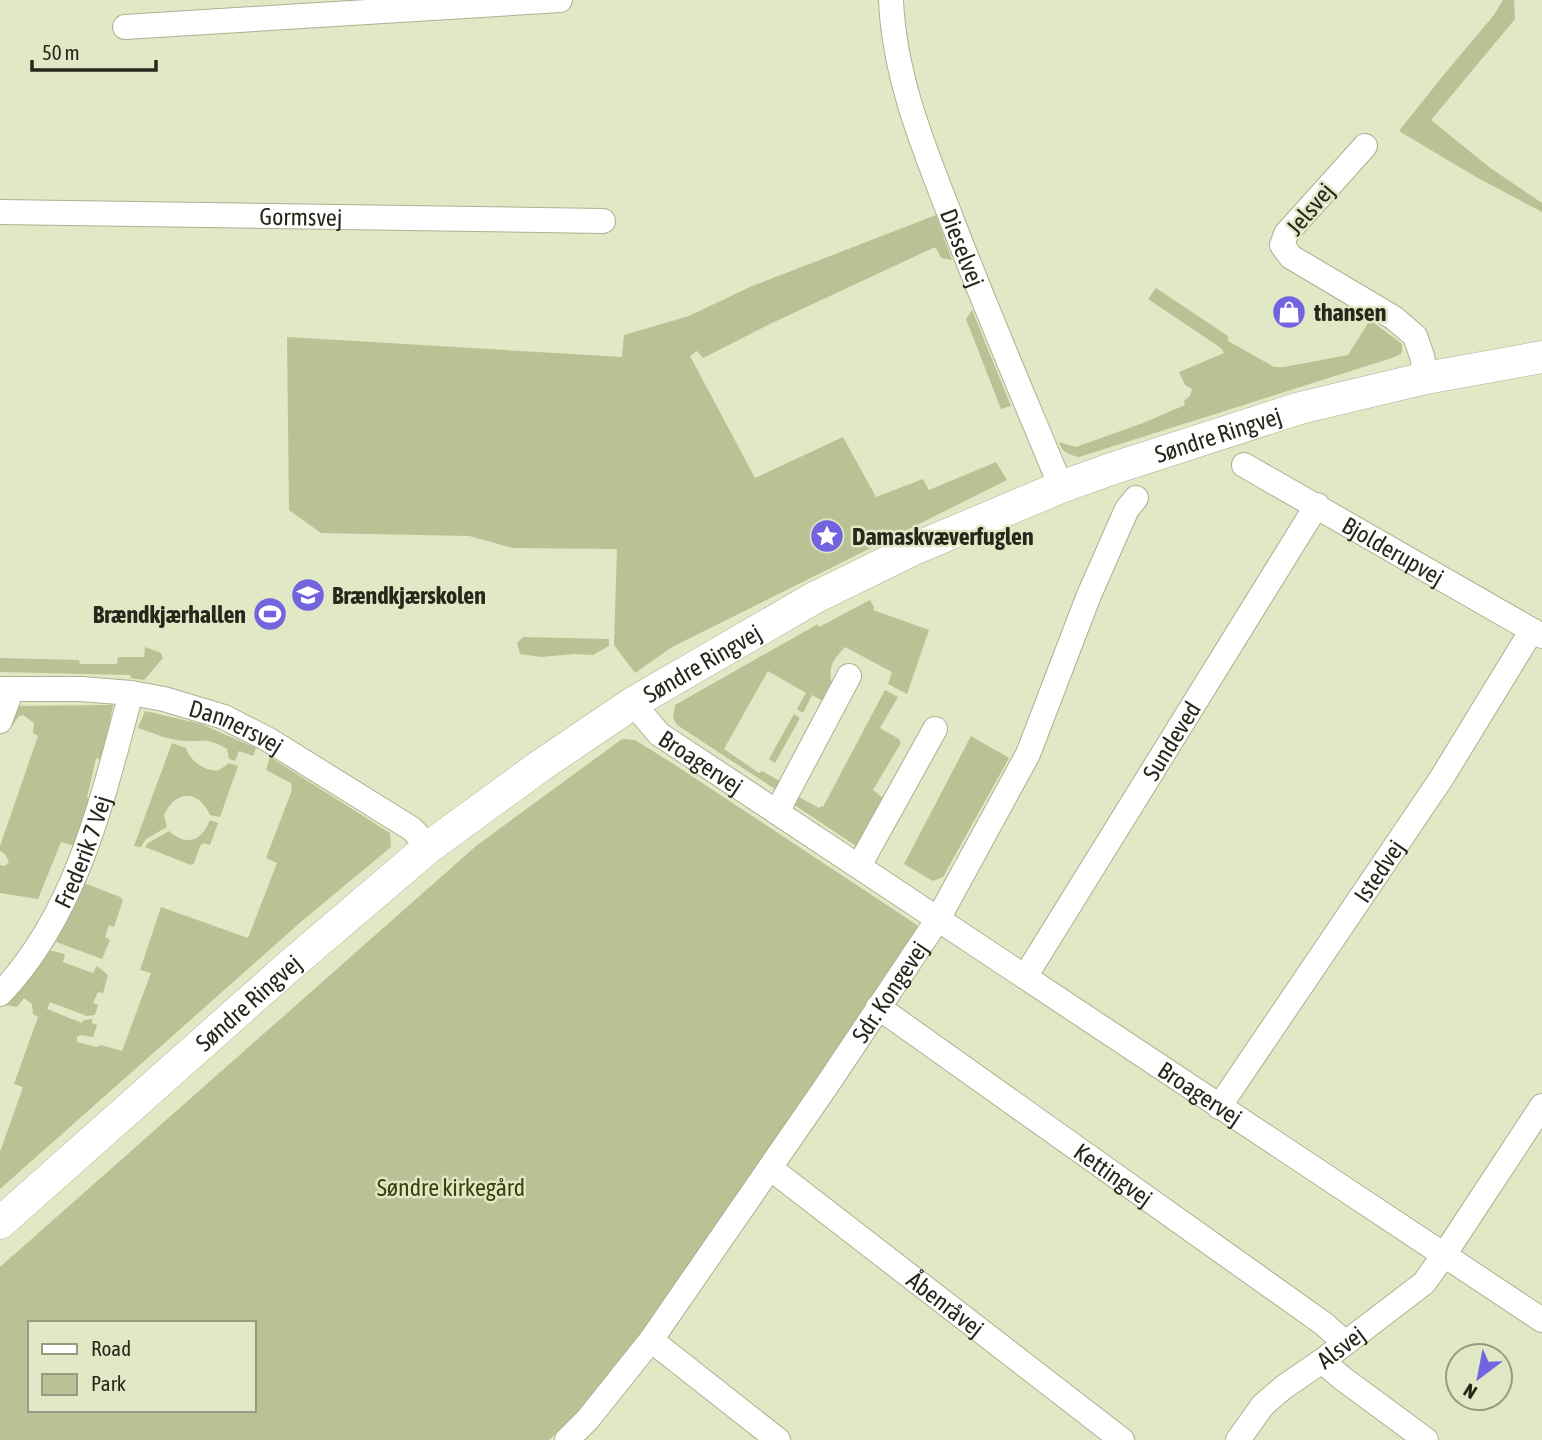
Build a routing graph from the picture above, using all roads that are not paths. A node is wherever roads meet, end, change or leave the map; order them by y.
1 (560, 0) edge
2 (891, 0) edge
3 (125, 27) dead end
4 (1365, 146) dead end
5 (0, 212) edge
6 (603, 222) dead end
7 (1542, 357) edge
8 (1426, 378) junction
9 (1244, 465) dead end
10 (1061, 487) junction
11 (1136, 498) dead end
12 (1317, 505) junction
13 (1537, 633) edge
14 (849, 676) dead end
15 (6, 689) edge
16 (131, 693) junction
17 (634, 703) junction
18 (0, 721) edge
19 (935, 729) dead end
20 (777, 812) junction
21 (429, 847) junction
22 (859, 866) junction
23 (937, 919) junction
24 (1025, 977) junction
25 (0, 995) edge
26 (878, 1007) junction
27 (1542, 1106) edge
28 (1219, 1107) junction
29 (770, 1168) junction
30 (0, 1223) edge
31 (1444, 1255) junction
32 (1542, 1320) edge
33 (651, 1340) junction
34 (1345, 1343) junction
35 (1322, 1361) junction
36 (567, 1440) edge
37 (778, 1440) edge
38 (1122, 1440) edge
39 (1238, 1440) edge
40 (1426, 1440) edge

1 - 3 street
2 - 10 street, Dieselvej
4 - 8 street, Jelsvej
5 - 6 street, Gormsvej
7 - 8 main road, Søndre Ringvej
8 - 10 main road, Søndre Ringvej
9 - 12 street, Bjolderupvej
10 - 17 main road, Søndre Ringvej
11 - 23 street, Sdr. Kongevej
12 - 13 street, Bjolderupvej
12 - 24 street, Sundeved
13 - 28 street, Istedvej
14 - 20 street
15 - 16 street, Dannersvej
15 - 18 street, Dannersvej
16 - 21 street, Dannersvej
16 - 25 street, Frederik 7 Vej
17 - 20 street, Broagervej
17 - 21 main road, Søndre Ringvej
19 - 22 street
20 - 22 street, Broagervej
21 - 30 main road, Søndre Ringvej
22 - 23 street, Broagervej
23 - 24 street, Broagervej
23 - 26 street, Sdr. Kongevej
24 - 28 street, Broagervej
26 - 29 street, Sdr. Kongevej
26 - 34 street, Kettingvej
27 - 31 street, Alsvej
28 - 31 street, Broagervej
29 - 33 street, Sdr. Kongevej
29 - 38 street, Åbenråvej
31 - 32 street, Broagervej
31 - 34 street, Alsvej
33 - 36 street, Sdr. Kongevej
33 - 37 street
34 - 35 street, Alsvej
35 - 39 street, Alsvej
35 - 40 street

